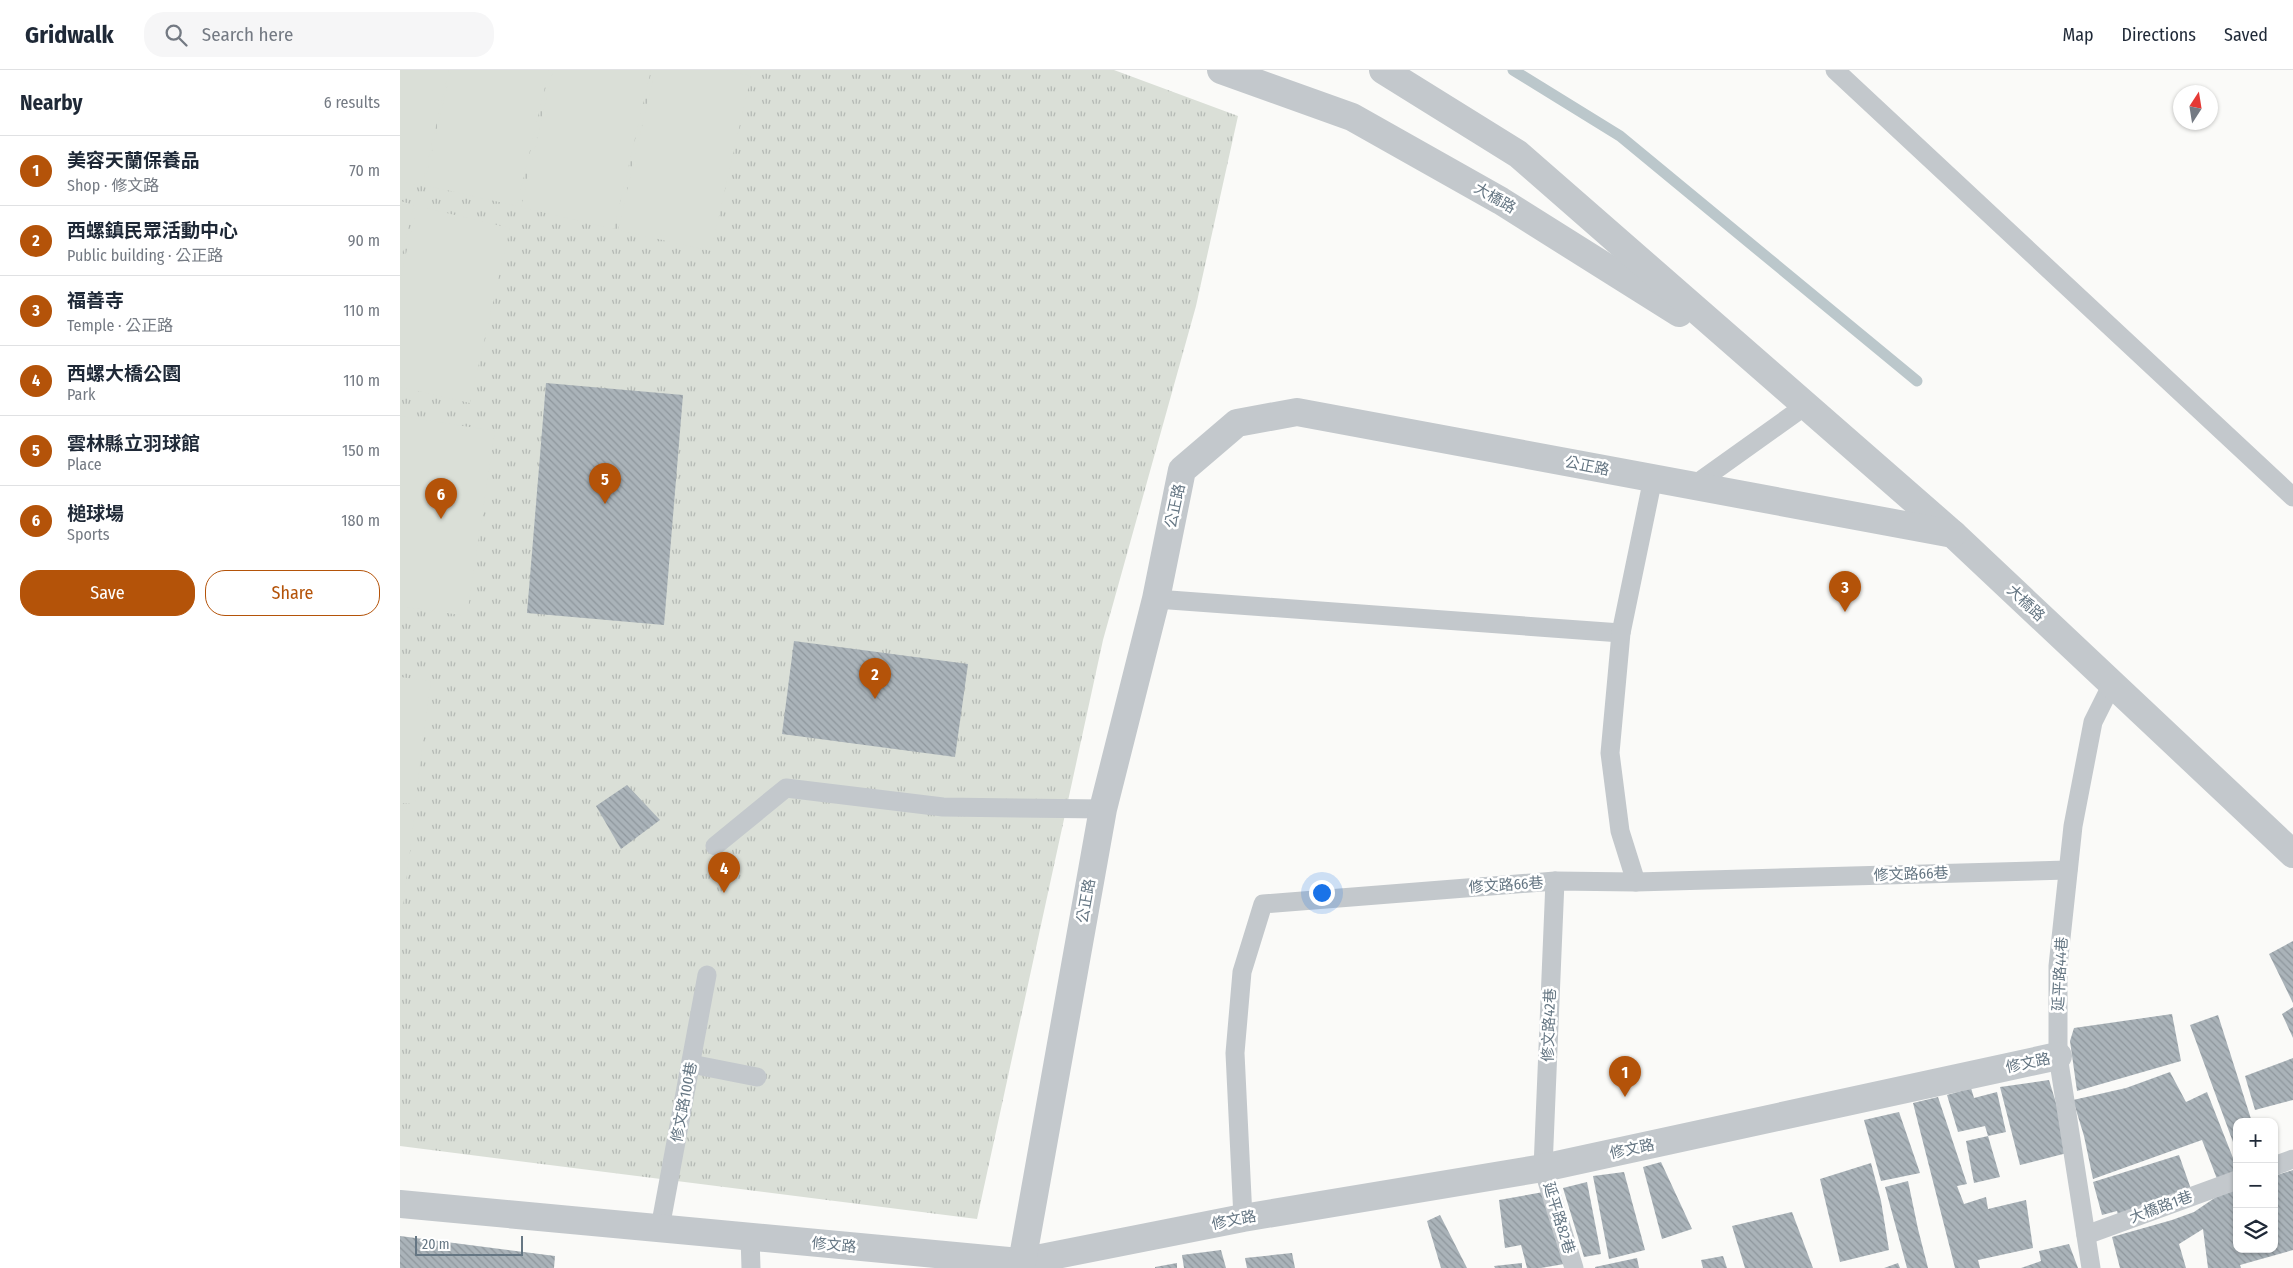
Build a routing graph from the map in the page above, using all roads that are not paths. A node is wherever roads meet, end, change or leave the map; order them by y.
1 (1221, 70) edge
2 (1383, 70) edge
3 (1835, 70) edge
4 (1752, 359) junction
5 (1805, 406) junction
6 (1653, 478) junction
7 (1693, 486) junction
8 (2293, 497) edge
9 (1953, 534) junction
10 (1156, 599) junction
11 (1621, 633) junction
12 (2112, 684) junction
13 (1103, 810) junction
14 (715, 846) dead end
15 (2293, 854) edge
16 (2068, 870) junction
17 (1554, 881) junction
18 (1636, 882) junction
19 (707, 975) dead end
20 (2058, 1056) junction
21 (691, 1064) junction
22 (757, 1077) dead end
23 (2293, 1159) edge
24 (2278, 1165) edge
25 (1543, 1168) junction
26 (2233, 1181) edge
27 (400, 1204) edge
28 (1243, 1218) junction
29 (660, 1228) junction
30 (2086, 1235) junction
31 (750, 1237) junction
32 (1021, 1265) edge
33 (751, 1268) edge
34 (1574, 1268) edge
35 (2091, 1268) edge

1 - 4 street, 大橋路
2 - 4 street, 大橋路
3 - 8 lane
4 - 5 street, 大橋路
5 - 7 lane
5 - 9 street, 大橋路
6 - 7 street, 公正路
6 - 10 street, 公正路
6 - 11 lane
7 - 9 street, 公正路
9 - 12 street, 大橋路
10 - 11 lane
10 - 13 street, 公正路
11 - 18 lane
12 - 15 street, 大橋路
12 - 16 lane, 延平路44巷
13 - 14 lane
13 - 32 street, 公正路
16 - 18 lane, 修文路66巷
16 - 20 lane, 延平路44巷
17 - 18 lane, 修文路66巷
17 - 25 lane, 修文路42巷
17 - 28 lane, 修文路66巷
19 - 21 lane, 修文路100巷
20 - 25 street, 修文路
20 - 30 lane, 延平路44巷
21 - 22 lane
21 - 29 lane, 修文路100巷
23 - 24 lane
25 - 28 street, 修文路
25 - 34 lane, 延平路82巷
26 - 30 lane, 大橋路1巷
27 - 29 street, 修文路
28 - 32 street, 修文路
29 - 31 street, 修文路
30 - 35 lane, 延平路44巷
31 - 32 street, 修文路
31 - 33 lane

